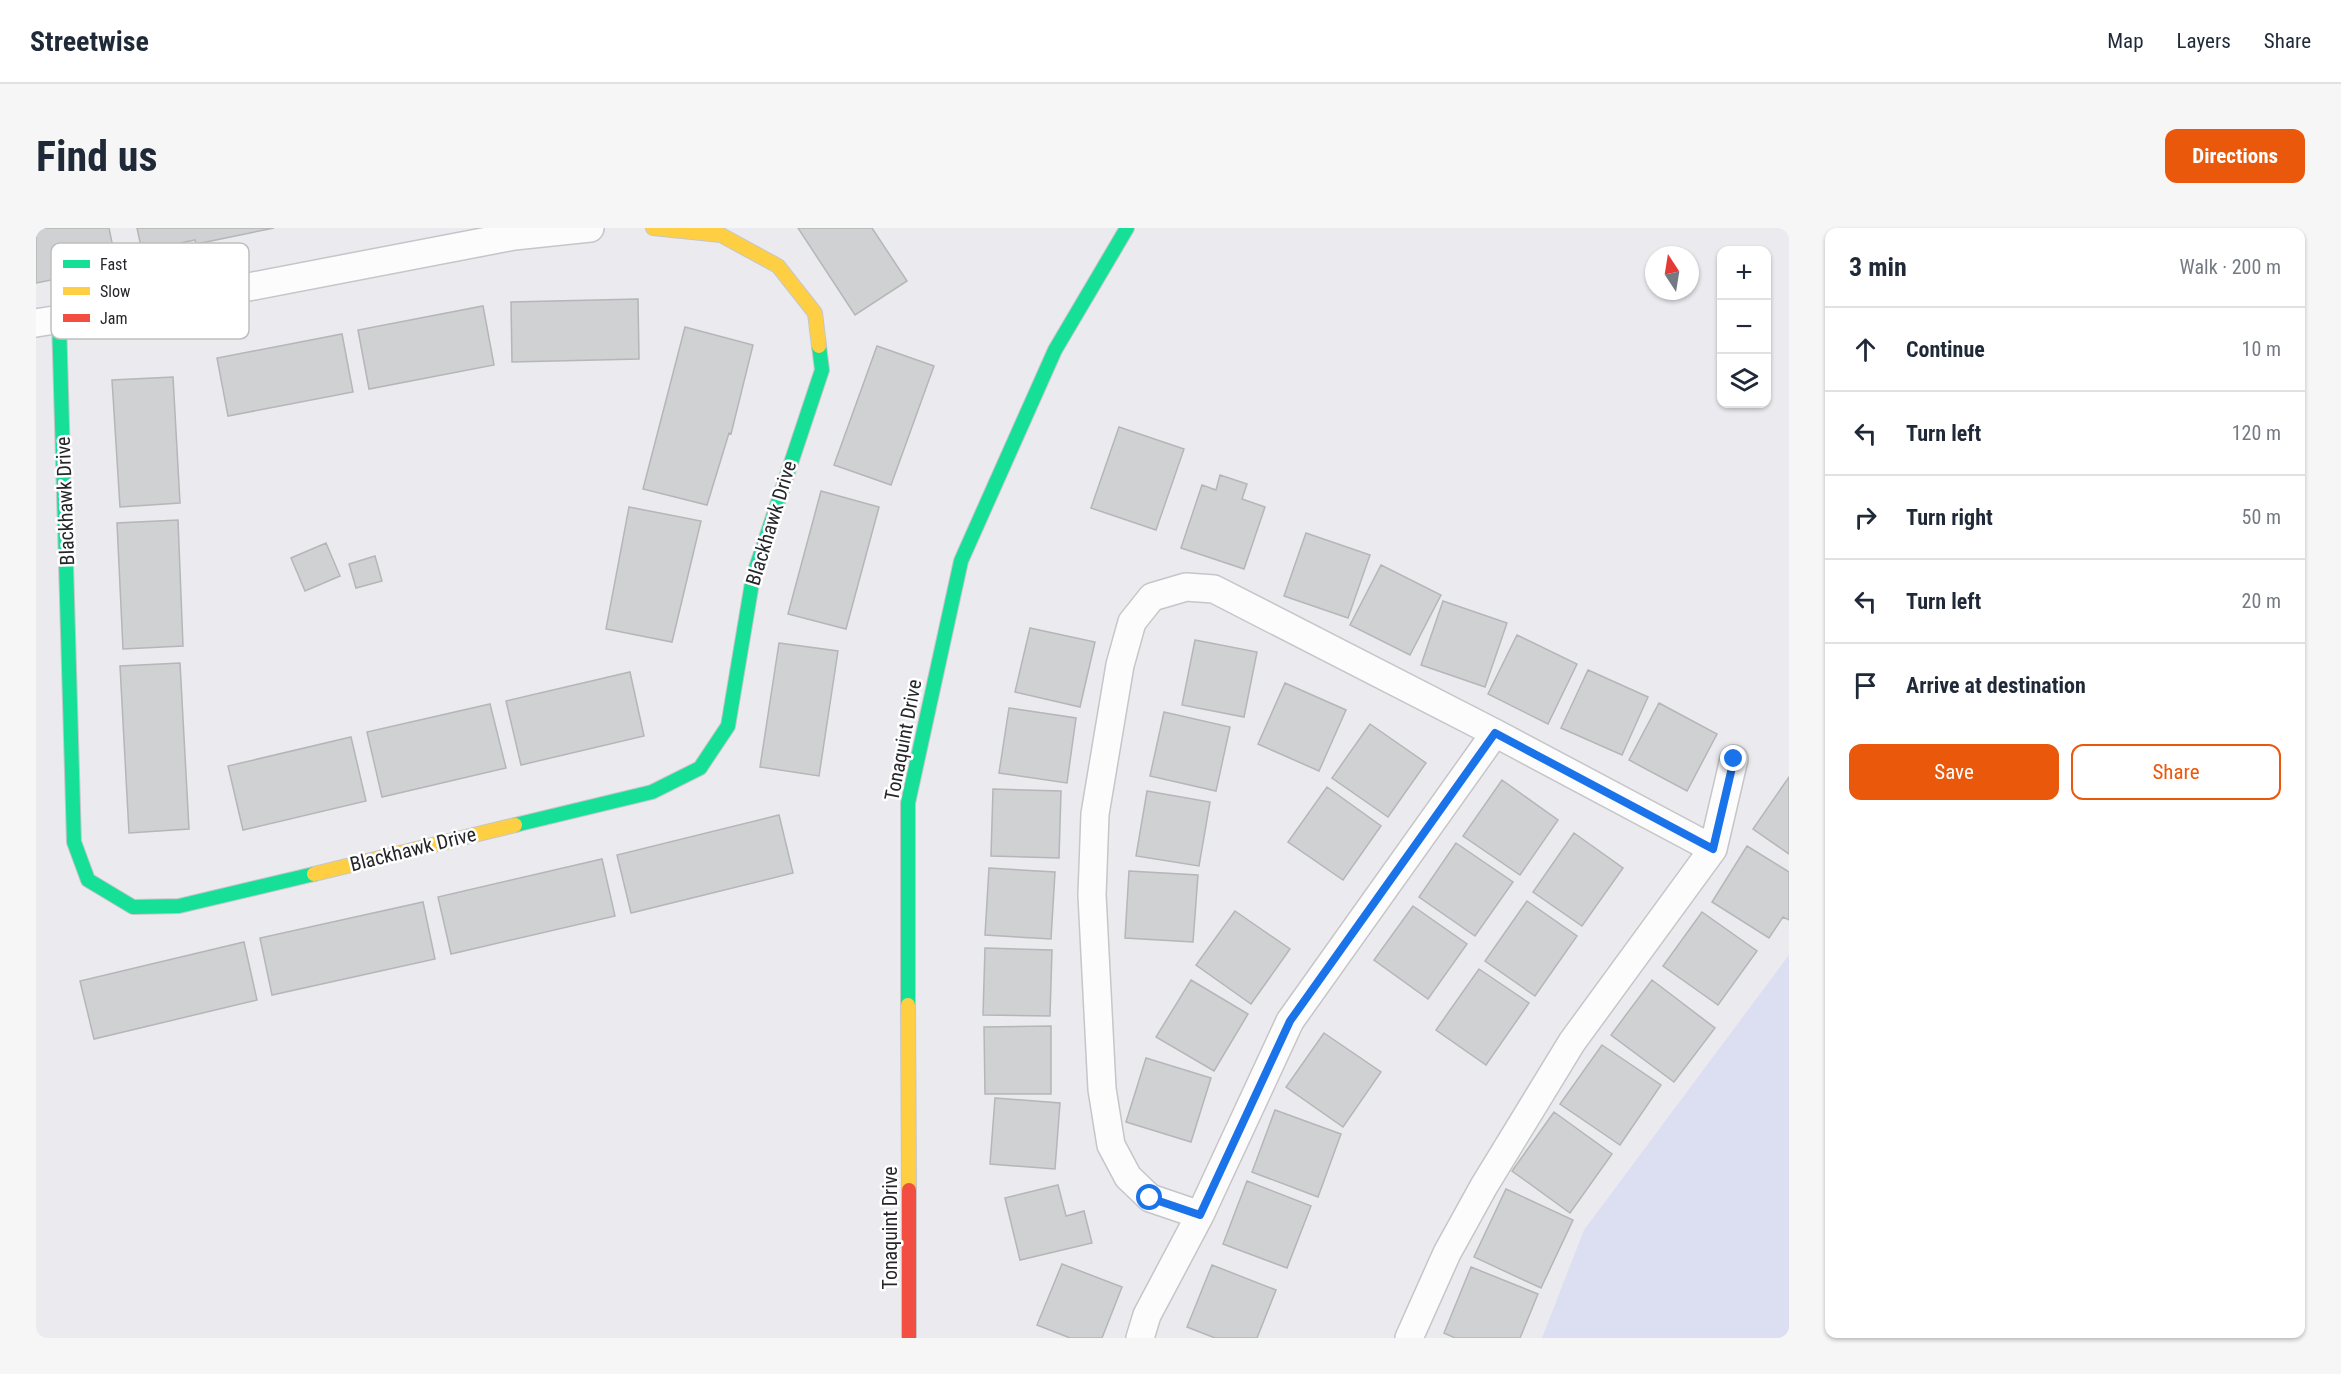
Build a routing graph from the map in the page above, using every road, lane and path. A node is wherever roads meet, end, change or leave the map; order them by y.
1 (590, 228) edge
2 (653, 228) edge
3 (1127, 228) edge
4 (722, 232) edge
5 (249, 287) edge
6 (47, 322) edge
7 (1495, 733) junction
8 (1734, 759) dead end
9 (1713, 849) junction
10 (1200, 1215) junction
11 (909, 1338) edge
12 (1140, 1338) edge
13 (1410, 1338) edge

1 - 5 street, Blackhawk Drive
2 - 4 street, Blackhawk Drive
3 - 11 street, Tonaquint Drive
4 - 6 street, Blackhawk Drive
7 - 9 street
7 - 10 street
7 - 10 street
8 - 9 street
9 - 13 street
10 - 12 street

